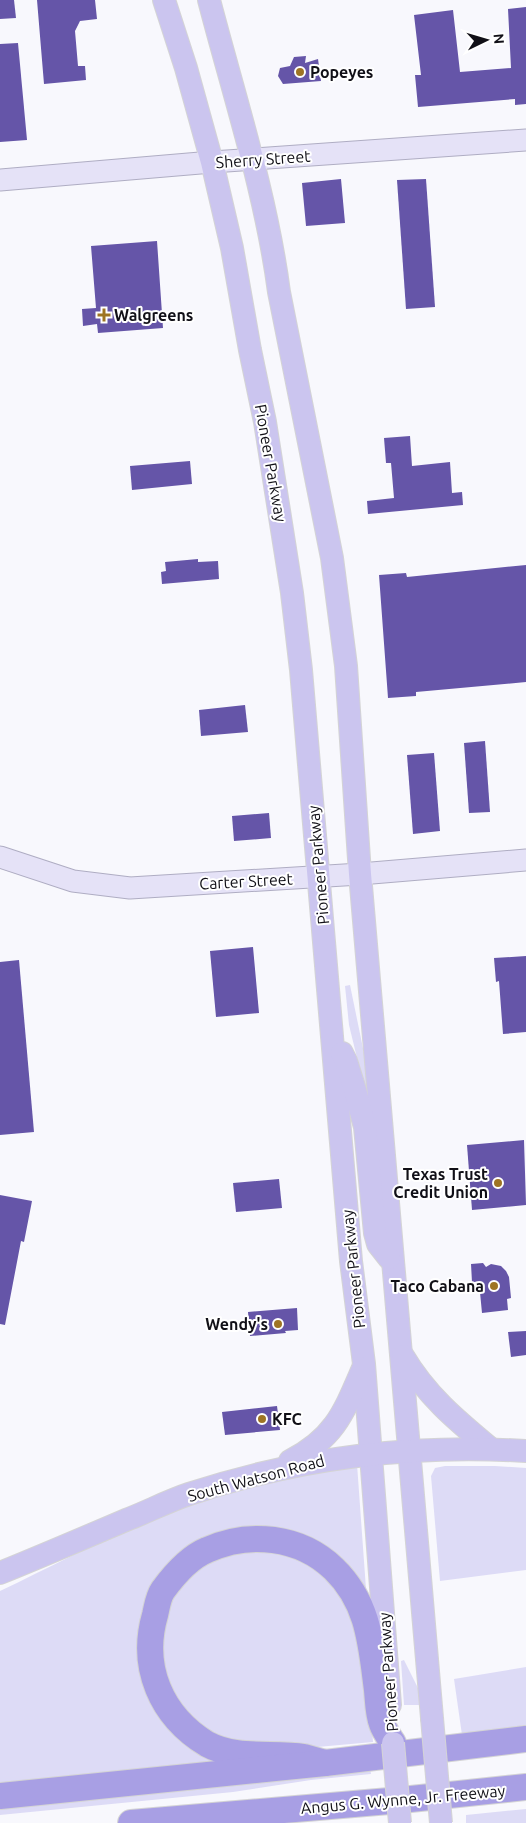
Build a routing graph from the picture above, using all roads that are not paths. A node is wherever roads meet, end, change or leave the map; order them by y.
1 (164, 0) edge
2 (209, 0) edge
3 (526, 140) edge
4 (252, 160) junction
5 (212, 162) junction
6 (0, 180) edge
7 (0, 857) edge
8 (526, 860) edge
9 (360, 874) junction
10 (319, 876) junction
11 (334, 1043) junction
12 (393, 1262) junction
13 (401, 1352) junction
14 (364, 1364) junction
15 (491, 1449) junction
16 (409, 1451) junction
17 (526, 1451) edge
18 (372, 1454) junction
19 (269, 1472) junction
20 (0, 1573) edge
21 (526, 1739) edge
22 (393, 1743) junction
23 (326, 1764) junction
24 (526, 1787) edge
25 (0, 1796) edge
26 (131, 1823) edge
27 (400, 1823) edge
28 (441, 1823) edge

1 - 5 main road, Pioneer Parkway
2 - 4 main road
3 - 4 street, Sherry Street
4 - 5 street, Sherry Street
4 - 9 main road
5 - 6 street, Sherry Street
5 - 10 main road, Pioneer Parkway
7 - 10 street, Carter Street
8 - 9 street, Carter Street
9 - 10 street, Carter Street
9 - 12 main road
10 - 11 main road, Pioneer Parkway
11 - 12 main road
11 - 14 main road, Pioneer Parkway
12 - 13 main road
13 - 15 main road
13 - 16 main road
14 - 18 main road, Pioneer Parkway
14 - 19 main road
15 - 16 main road, South Watson Road
15 - 17 main road, South Watson Road
16 - 18 main road, South Watson Road
16 - 28 main road, bridge
18 - 19 main road, South Watson Road
18 - 22 main road, Pioneer Parkway
19 - 20 main road, South Watson Road
21 - 23 highway
22 - 23 highway
22 - 27 main road, Pioneer Parkway, bridge
23 - 25 highway
24 - 26 highway, Angus G. Wynne, Jr. Freeway

